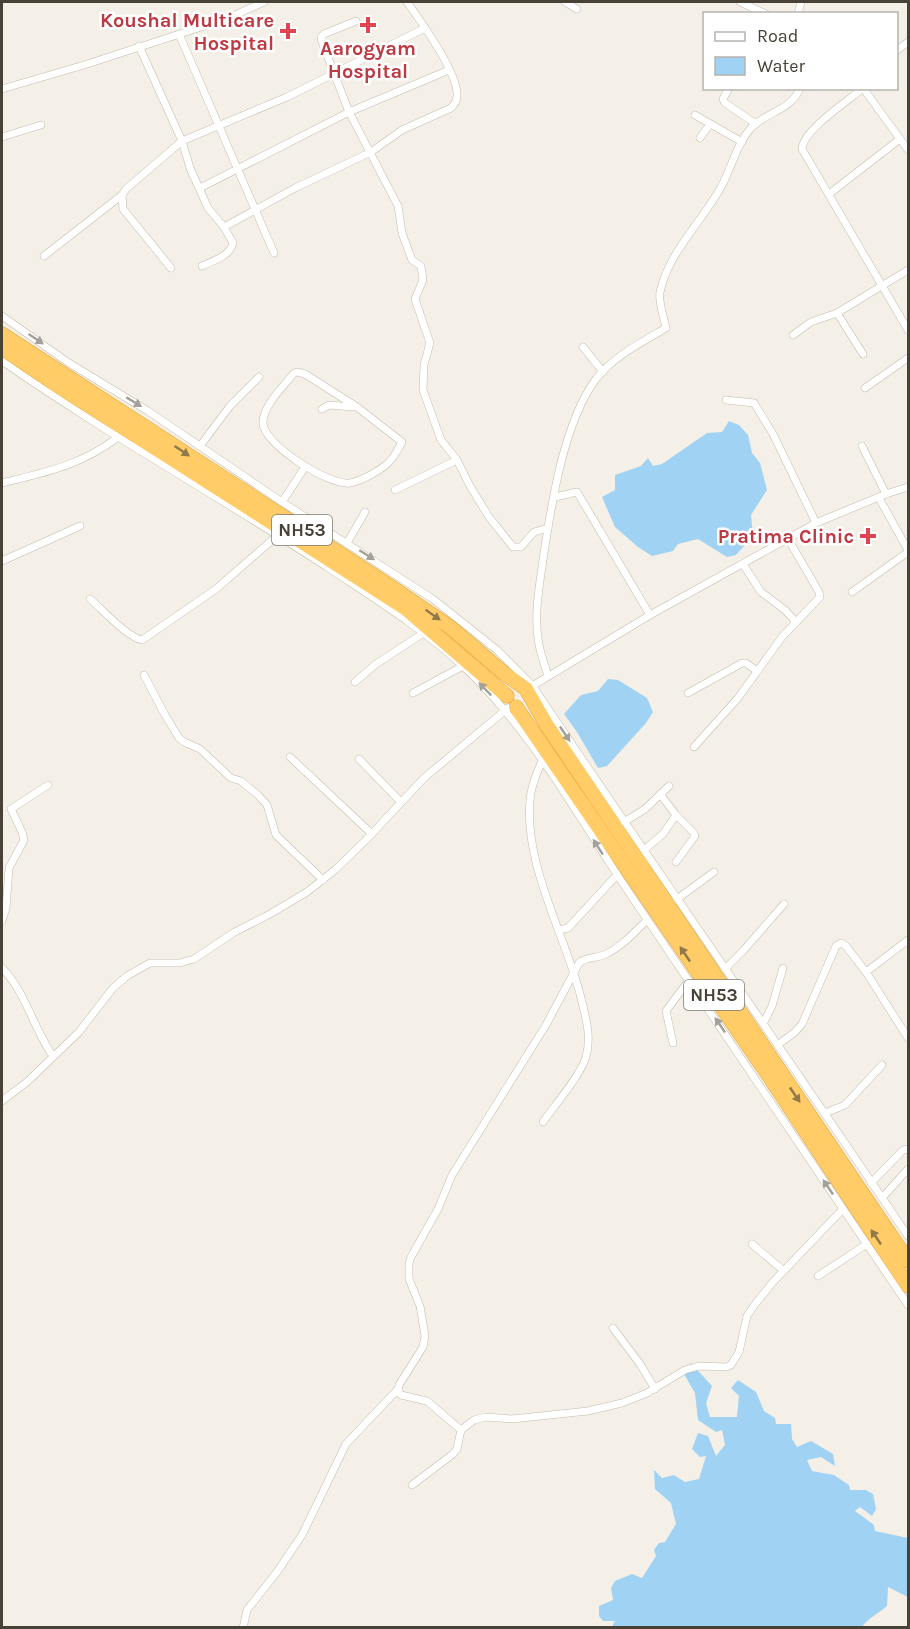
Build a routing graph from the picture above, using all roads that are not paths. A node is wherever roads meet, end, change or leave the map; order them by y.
1 (264, 2) edge
2 (407, 2) edge
3 (565, 2) edge
4 (740, 2) edge
5 (577, 9) dead end
6 (762, 12) edge
7 (356, 21) dead end
8 (425, 28) junction
9 (179, 34) junction
10 (139, 46) junction
11 (449, 70) junction
12 (333, 73) junction
13 (2, 89) edge
14 (728, 90) edge
15 (799, 90) edge
16 (861, 90) edge
17 (864, 90) edge
18 (349, 112) junction
19 (694, 115) dead end
20 (710, 124) junction
21 (756, 124) junction
22 (41, 125) dead end
23 (218, 126) junction
24 (2, 137) edge
25 (700, 138) dead end
26 (900, 139) junction
27 (182, 141) junction
28 (741, 142) junction
29 (909, 150) edge
30 (371, 152) junction
31 (238, 169) junction
32 (200, 188) junction
33 (122, 195) junction
34 (829, 195) junction
35 (256, 209) junction
36 (224, 227) junction
37 (274, 253) dead end
38 (44, 256) dead end
39 (202, 266) dead end
40 (171, 268) dead end
41 (909, 270) edge
42 (882, 286) junction
43 (837, 313) junction
44 (2, 316) edge
45 (909, 330) edge
46 (2, 334) edge
47 (793, 335) dead end
48 (583, 347) dead end
49 (2, 348) edge
50 (864, 354) dead end
51 (909, 358) edge
52 (2, 361) edge
53 (603, 372) junction
54 (259, 376) dead end
55 (60, 379) junction
56 (865, 388) dead end
57 (75, 389) junction
58 (726, 400) dead end
59 (357, 407) junction
60 (322, 409) dead end
61 (117, 438) junction
62 (200, 446) junction
63 (862, 446) dead end
64 (457, 460) junction
65 (305, 467) junction
66 (2, 483) edge
67 (909, 487) edge
68 (395, 490) dead end
69 (882, 496) junction
70 (555, 497) junction
71 (282, 502) junction
72 (365, 512) dead end
73 (816, 523) junction
74 (80, 526) dead end
75 (548, 528) junction
76 (278, 535) junction
77 (788, 539) junction
78 (347, 543) junction
79 (909, 551) edge
80 (2, 561) edge
81 (743, 564) junction
82 (852, 592) dead end
83 (90, 599) dead end
84 (650, 615) junction
85 (796, 622) junction
86 (422, 634) junction
87 (463, 666) junction
88 (757, 671) junction
89 (144, 675) dead end
90 (548, 676) junction
91 (355, 682) dead end
92 (527, 689) junction
93 (413, 693) dead end
94 (688, 693) dead end
95 (510, 704) junction
96 (694, 747) dead end
97 (290, 757) dead end
98 (359, 759) dead end
99 (542, 761) junction
100 (48, 785) dead end
101 (669, 786) dead end
102 (660, 794) junction
103 (400, 801) junction
104 (676, 815) junction
105 (624, 822) junction
106 (372, 834) junction
107 (644, 850) junction
108 (676, 862) dead end
109 (714, 872) dead end
110 (617, 875) junction
111 (324, 880) junction
112 (677, 899) junction
113 (784, 904) dead end
114 (647, 920) junction
115 (2, 921) edge
116 (559, 930) junction
117 (909, 940) edge
118 (2, 968) edge
119 (783, 968) dead end
120 (725, 969) junction
121 (574, 971) junction
122 (866, 972) junction
123 (689, 980) junction
124 (764, 1022) junction
125 (909, 1038) edge
126 (673, 1043) dead end
127 (779, 1044) junction
128 (53, 1056) junction
129 (882, 1065) dead end
130 (2, 1101) edge
131 (825, 1113) junction
132 (543, 1122) dead end
133 (909, 1149) edge
134 (909, 1169) edge
135 (871, 1183) junction
136 (882, 1198) junction
137 (843, 1209) junction
138 (909, 1236) edge
139 (752, 1244) dead end
140 (867, 1244) junction
141 (909, 1262) edge
142 (784, 1271) junction
143 (818, 1276) dead end
144 (909, 1286) edge
145 (909, 1305) edge
146 (613, 1328) dead end
147 (398, 1389) junction
148 (655, 1389) junction
149 (461, 1430) junction
150 (412, 1485) dead end
151 (243, 1628) edge

1 - 9 street
2 - 8 street
3 - 5 street
4 - 6 street
7 - 12 street
8 - 11 street
8 - 12 street
9 - 10 street
9 - 23 street
10 - 13 street
10 - 27 street
11 - 18 street
11 - 30 street
12 - 18 street
12 - 23 street
14 - 21 street
15 - 21 street
16 - 34 street
17 - 26 street
18 - 30 street
18 - 31 street
19 - 20 street
20 - 25 street
20 - 28 street
21 - 28 street
22 - 24 street
23 - 27 street
23 - 31 street
26 - 29 street
26 - 34 street
27 - 32 street
27 - 33 street
28 - 53 street
30 - 35 street
30 - 64 street
31 - 32 street
31 - 35 street
32 - 36 street
33 - 38 street
33 - 40 street
34 - 42 street
35 - 36 street
35 - 37 street
36 - 39 street
41 - 42 street
42 - 43 street
42 - 45 street
43 - 47 street
43 - 50 street
44 -> 55 street
46 - 55 highway, NH53
48 - 53 street
49 - 55 highway, NH53
51 - 56 street
52 - 55 street
53 - 70 street
54 - 62 street
55 - 57 highway, NH53
55 - 57 street
57 - 61 street
57 -> 62 street
57 -> 92 highway, NH53
57 - 95 highway, NH53
58 - 73 street
59 - 60 street
59 - 65 street
59 - 65 street
61 - 66 street
61 - 76 street
62 - 71 street
63 - 69 street
64 - 68 street
64 - 75 street
65 - 71 street
67 - 69 street
69 - 73 street
69 - 79 street
70 - 75 street
70 - 84 street
71 - 78 street
72 - 78 street
73 - 77 street
74 - 80 street
75 - 90 street
76 - 83 street
76 - 86 street
77 - 81 street
77 - 85 street
78 -> 92 street
79 - 82 street
81 - 84 street
81 - 85 street
84 - 90 street
85 - 88 street
86 - 87 street
86 - 91 street
87 - 93 street
95 -> 87 street
88 - 94 street
88 - 96 street
89 - 111 street
90 - 92 street
92 - 95 highway
92 - 95 highway
92 -> 105 street
92 -> 141 highway, NH53
95 - 99 street
95 - 103 street
144 -> 95 highway, NH53
97 - 106 street
98 - 103 street
110 -> 99 street
99 - 116 street
100 - 115 street
101 - 102 street
102 - 104 street
102 - 105 street
103 - 106 street
104 - 107 street
104 - 108 street
105 - 107 street
106 - 111 street
107 - 112 street
109 - 112 street
110 - 114 street
110 - 116 street
111 - 128 street
112 - 120 street
113 - 120 street
114 - 121 street
114 - 123 street
116 - 121 street
117 - 122 street
118 - 128 street
119 - 124 street
120 - 124 street
121 - 132 street
121 - 147 street
122 - 125 street
122 - 127 street
123 - 126 street
137 -> 123 street
124 - 127 street
127 - 131 street
128 - 130 street
129 - 131 street
131 - 135 street
133 - 135 street
134 - 136 street
135 - 136 street
136 - 138 street
137 - 140 street
137 - 142 street
139 - 142 street
140 - 143 street
140 - 145 street
142 - 148 street
146 - 148 street
147 - 149 street
147 - 151 street
148 - 149 street
149 - 150 street

